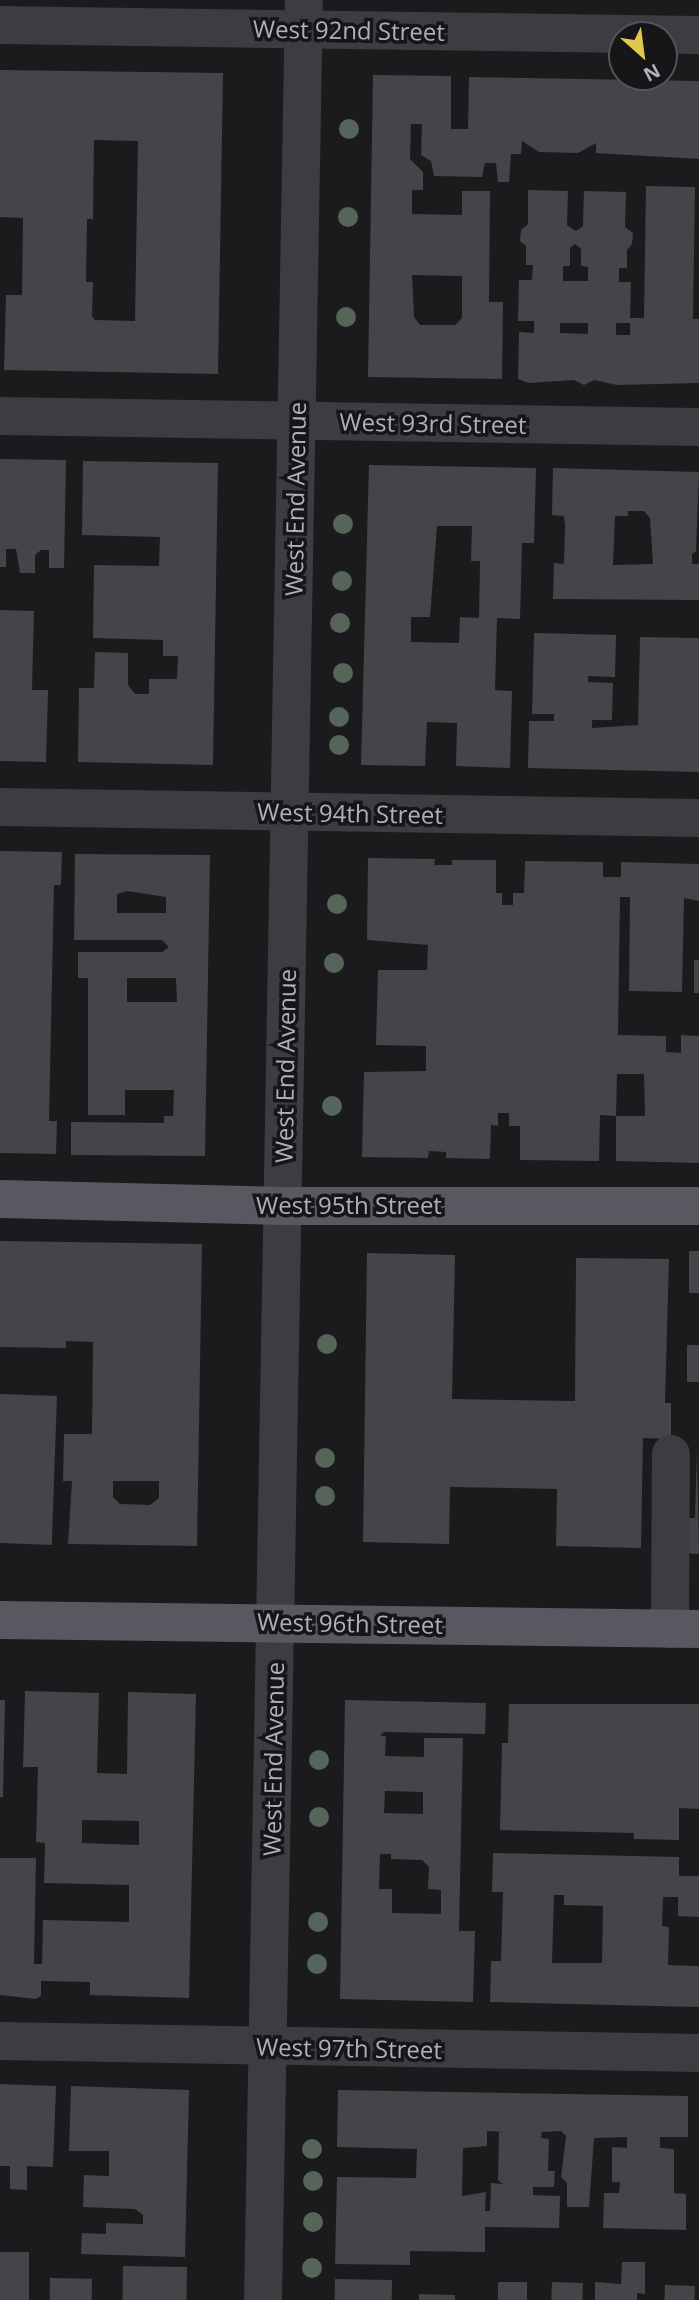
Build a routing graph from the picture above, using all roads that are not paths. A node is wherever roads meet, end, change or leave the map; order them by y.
1 (304, 15) edge
2 (0, 25) edge
3 (699, 35) edge
4 (0, 416) edge
5 (296, 421) junction
6 (699, 427) edge
7 (0, 807) edge
8 (289, 812) junction
9 (699, 818) edge
10 (0, 1199) edge
11 (283, 1206) junction
12 (699, 1206) edge
13 (671, 1454) dead end
14 (0, 1620) edge
15 (275, 1622) junction
16 (684, 1629) edge
17 (0, 2042) edge
18 (267, 2047) junction
19 (699, 2053) edge
20 (264, 2300) edge

1 - 2 street, West 92nd Street
1 - 3 street, West 92nd Street
1 - 5 street, West End Avenue
4 - 5 street, West 93rd Street
5 - 6 street, West 93rd Street
5 - 8 street, West End Avenue
7 - 8 street, West 94th Street
8 - 9 street, West 94th Street
8 - 11 street, West End Avenue
10 - 11 main road, West 95th Street
11 - 12 main road, West 95th Street
11 - 15 street, West End Avenue
13 - 16 street
14 - 15 main road, West 96th Street
15 - 16 main road, West 96th Street
15 - 18 street, West End Avenue
17 - 18 street, West 97th Street
18 - 19 street, West 97th Street
18 - 20 street, West End Avenue

